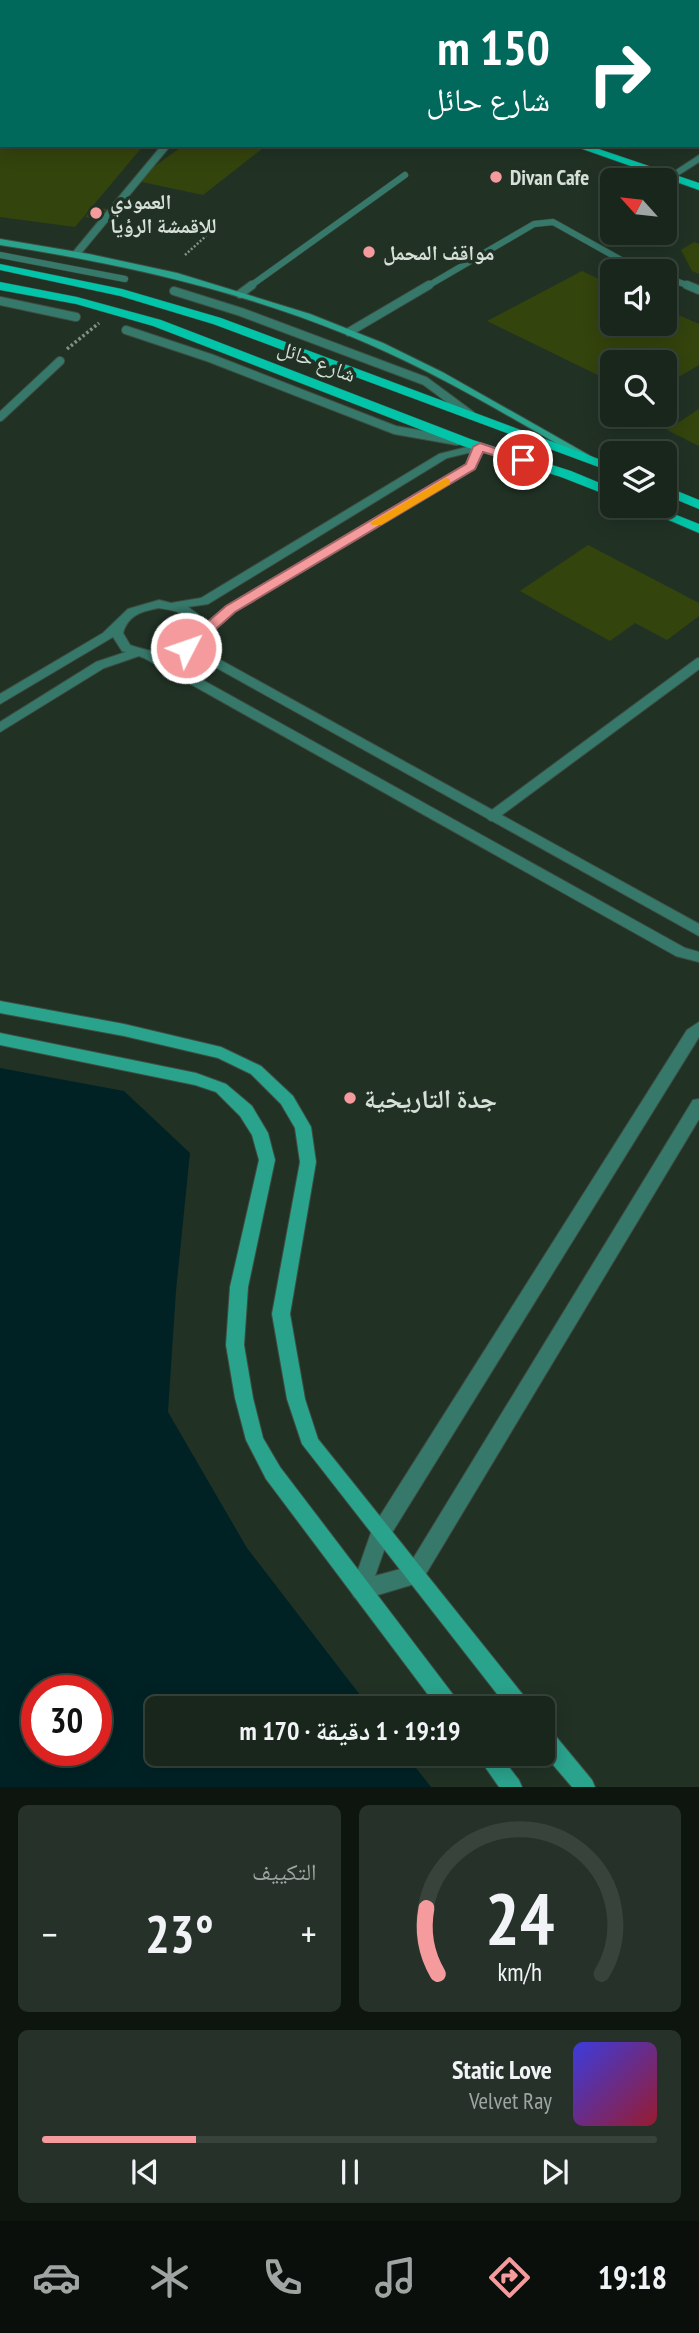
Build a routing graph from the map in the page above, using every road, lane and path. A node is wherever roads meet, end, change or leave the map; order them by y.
1 (165, 147) edge
2 (582, 147) edge
3 (699, 158) edge
4 (646, 168) edge
5 (677, 172) edge
6 (405, 175) dead end
7 (677, 178) edge
8 (699, 187) edge
9 (206, 236) dead end
10 (0, 242) edge
11 (76, 254) junction
12 (0, 255) edge
13 (186, 255) dead end
14 (619, 259) edge
15 (0, 267) edge
16 (125, 279) dead end
17 (677, 282) edge
18 (0, 286) edge
19 (699, 290) edge
20 (174, 291) dead end
21 (240, 294) junction
22 (0, 301) edge
23 (76, 317) dead end
24 (99, 323) dead end
25 (126, 330) dead end
26 (349, 332) junction
27 (61, 358) joint
28 (0, 417) edge
29 (477, 419) junction
30 (474, 445) junction
31 (589, 458) junction
32 (600, 463) edge
33 (600, 488) edge
34 (677, 495) edge
35 (699, 505) edge
36 (672, 518) edge
37 (699, 529) edge
38 (173, 606) junction
39 (119, 625) junction
40 (194, 640) junction
41 (142, 654) junction
42 (699, 663) edge
43 (0, 700) edge
44 (0, 728) edge
45 (492, 816) junction
46 (699, 931) edge
47 (699, 957) edge
48 (0, 1007) edge
49 (699, 1028) edge
50 (0, 1038) edge
51 (699, 1105) edge
52 (380, 1534) junction
53 (414, 1575) junction
54 (361, 1590) junction
55 (442, 1696) edge
56 (511, 1696) edge
57 (555, 1751) edge
58 (495, 1766) edge
59 (512, 1787) edge
60 (585, 1787) edge

1 - 11 street
2 - 4 main road
3 - 5 street
6 - 21 lane
7 - 8 main road
9 - 13 path
10 - 11 street
11 - 21 street
12 - 16 lane
14 - 26 lane
15 - 29 main road, شارع حائل
17 - 19 lane
18 - 30 main road, شارع حائل
20 - 29 lane
21 - 26 street
22 - 23 lane
24 - 27 path
25 - 30 lane
26 - 31 street
27 - 28 lane
29 - 31 main road, شارع حائل
30 - 33 main road, شارع حائل
30 - 38 street
30 - 40 street
31 - 32 main road, شارع حائل
34 - 35 main road
36 - 37 main road
38 - 39 street
38 - 40 street
39 - 41 street
39 - 43 street
40 - 41 street
40 - 45 street
41 - 44 street
41 - 47 street
42 - 45 lane
45 - 46 street
48 - 52 street
49 - 52 street
50 - 54 street
51 - 53 street
52 - 53 street
52 - 54 street
53 - 54 street
53 - 56 street
54 - 55 street
57 - 60 street
58 - 59 street

